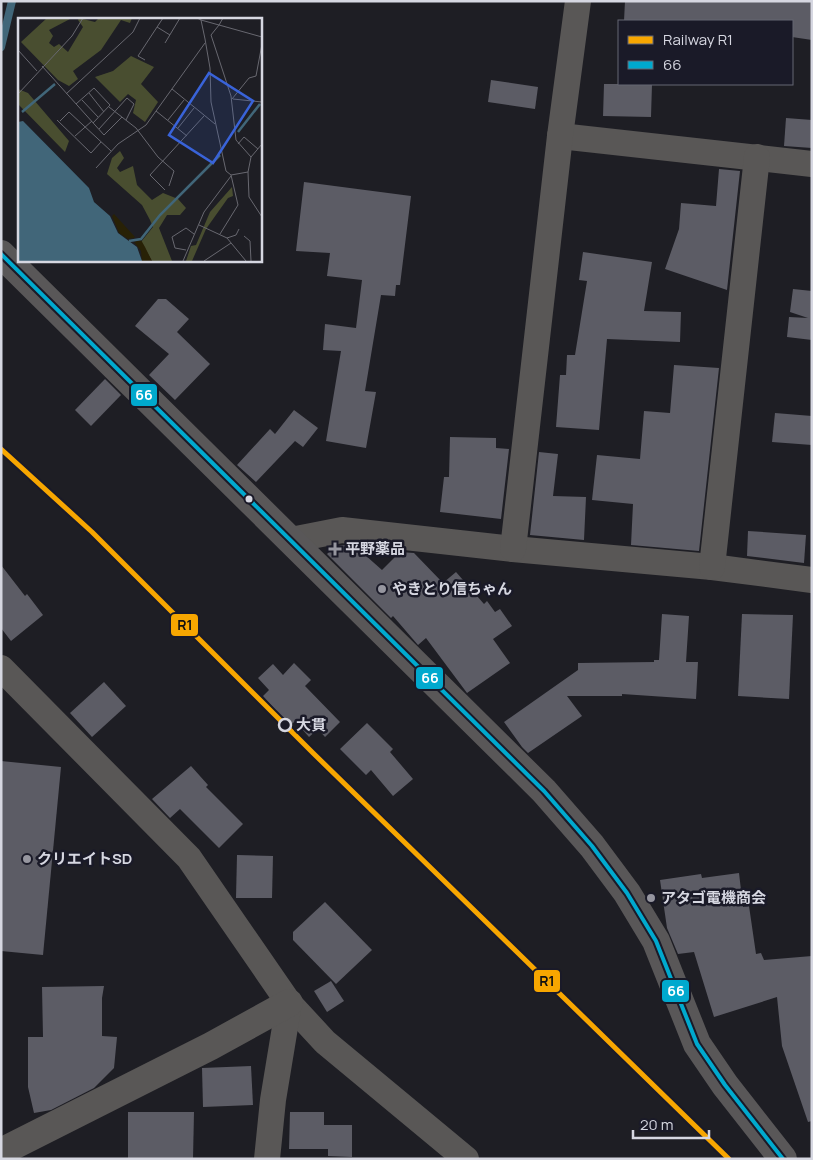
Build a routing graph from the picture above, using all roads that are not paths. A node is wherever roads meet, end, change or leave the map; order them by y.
1 (578, 1) edge
2 (560, 136) junction
3 (756, 157) junction
4 (812, 164) edge
5 (1, 254) edge
6 (290, 540) junction
7 (513, 549) junction
8 (712, 567) junction
9 (812, 580) edge
10 (1, 668) edge
11 (289, 1003) junction
12 (1, 1152) edge
13 (267, 1159) edge
14 (466, 1159) edge
15 (783, 1159) edge

1 - 2 street
2 - 3 street
2 - 7 street
3 - 4 street
3 - 8 street
5 - 6 highway
6 - 7 street
6 - 15 highway
7 - 8 street
8 - 9 street
10 - 11 street
11 - 12 street
11 - 13 street
11 - 14 street

